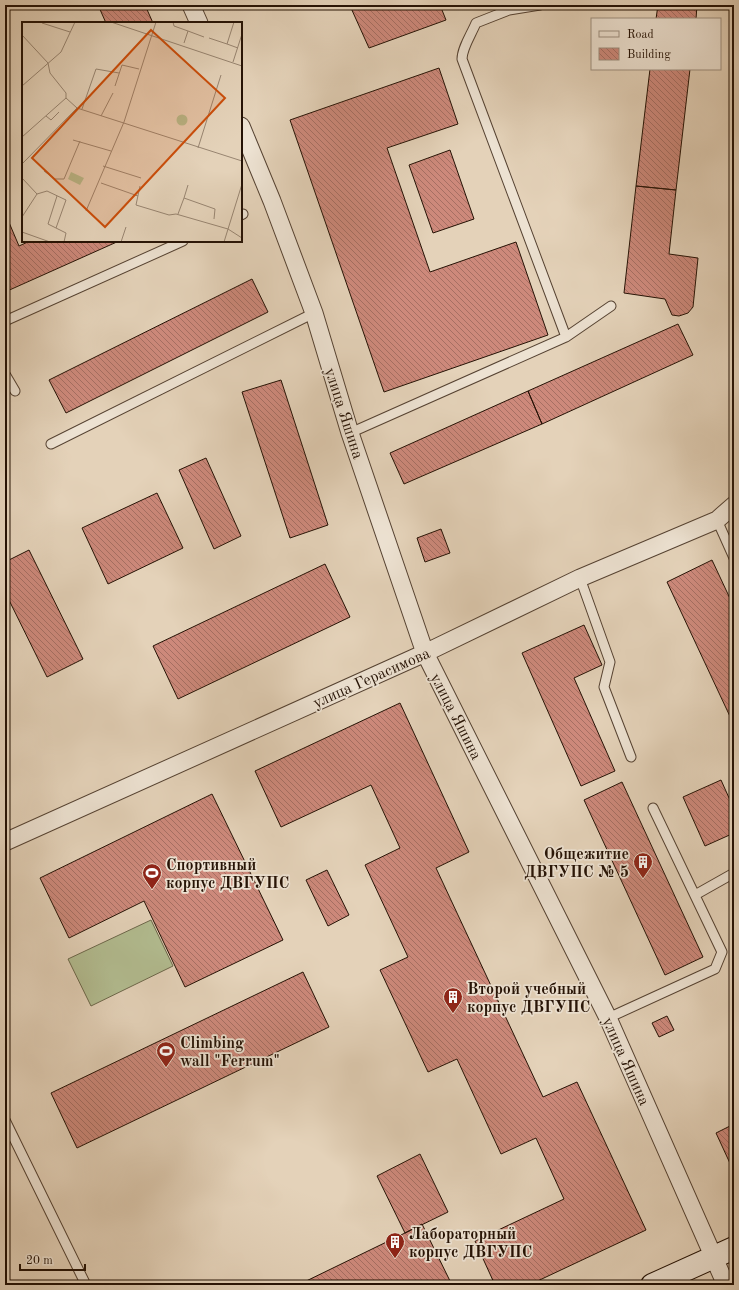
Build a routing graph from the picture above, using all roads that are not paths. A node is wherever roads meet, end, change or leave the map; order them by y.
1 (191, 5) edge
2 (540, 5) edge
3 (198, 22) edge
4 (242, 128) edge
5 (181, 242) edge
6 (611, 306) dead end
7 (314, 313) junction
8 (5, 321) edge
9 (566, 338) junction
10 (5, 374) edge
11 (15, 391) dead end
12 (350, 433) junction
13 (51, 444) dead end
14 (734, 506) edge
15 (716, 520) junction
16 (734, 558) edge
17 (580, 578) junction
18 (425, 653) junction
19 (631, 757) dead end
20 (653, 808) dead end
21 (5, 842) edge
22 (734, 873) edge
23 (695, 895) junction
24 (608, 1018) junction
25 (5, 1120) edge
26 (734, 1248) edge
27 (714, 1257) junction
28 (86, 1285) edge
29 (652, 1285) edge
30 (726, 1285) edge

1 - 3 street
2 - 9 lane
4 - 7 street, улица Яшина
5 - 8 lane
6 - 9 lane
7 - 12 street, улица Яшина
7 - 13 lane
9 - 12 lane
10 - 11 lane
12 - 18 street, улица Яшина
14 - 15 street, улица Герасимова
15 - 16 lane
15 - 17 street, улица Герасимова
17 - 18 street, улица Герасимова
17 - 19 lane
18 - 21 street, улица Герасимова
18 - 24 street, улица Яшина
20 - 23 lane
22 - 23 lane
23 - 24 lane
24 - 27 street, улица Яшина
25 - 28 lane
26 - 27 street
27 - 29 street
27 - 30 street, улица Яшина

